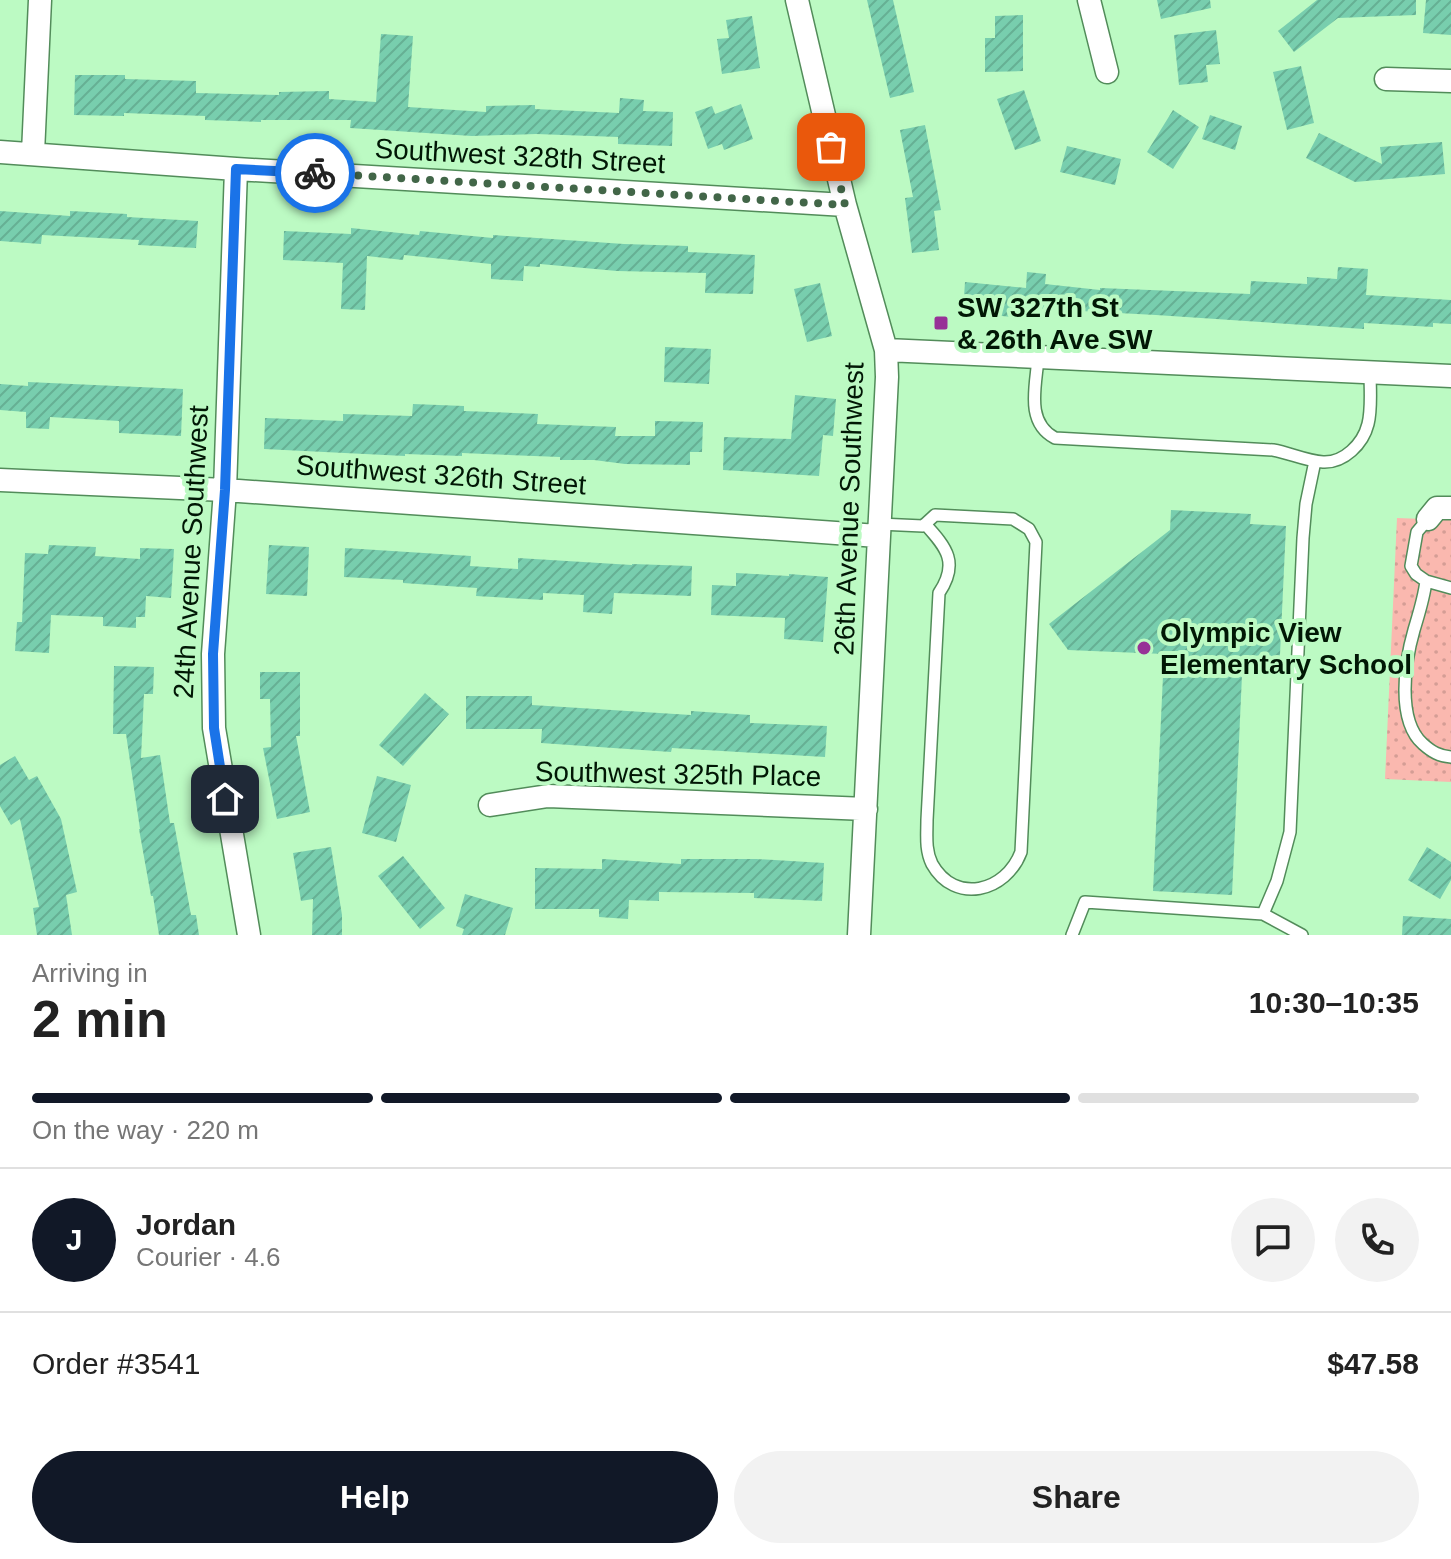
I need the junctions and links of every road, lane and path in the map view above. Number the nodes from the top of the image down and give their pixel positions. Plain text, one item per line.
1 (40, 0) edge
2 (797, 0) edge
3 (1089, 0) edge
4 (1107, 72) dead end
5 (1386, 79) dead end
6 (1451, 81) edge
7 (0, 152) edge
8 (33, 153) junction
9 (236, 169) junction
10 (845, 205) junction
11 (886, 350) junction
12 (1038, 358) junction
13 (1370, 373) junction
14 (1451, 376) edge
15 (1315, 461) junction
16 (0, 480) edge
17 (225, 490) junction
18 (1451, 508) edge
19 (1428, 519) joint
20 (925, 524) junction
21 (879, 530) junction
22 (1426, 581) junction
23 (1451, 588) edge
24 (1451, 757) edge
25 (490, 805) dead end
26 (866, 809) junction
27 (1263, 914) junction
28 (249, 935) edge
29 (859, 935) edge
30 (1072, 935) edge
31 (1302, 935) edge

1 - 8 street
2 - 10 street, 26th Avenue Southwest
3 - 4 street
5 - 6 street
7 - 8 street, Southwest 328th Street
8 - 9 street, Southwest 328th Street
9 - 10 street, Southwest 328th Street
9 - 17 street, 24th Avenue Southwest
10 - 11 street, 26th Avenue Southwest
11 - 12 street
11 - 21 street, 26th Avenue Southwest
12 - 13 street
12 - 15 lane
13 - 14 street
13 - 15 lane
15 - 27 lane
16 - 17 street, Southwest 326th Street
17 - 21 street, Southwest 326th Street
17 - 28 street, 24th Avenue Southwest
18 - 19 street
19 - 22 lane
20 - 20 lane
20 - 21 lane
21 - 26 street, 26th Avenue Southwest
22 - 23 lane
22 - 24 lane
25 - 26 street, Southwest 325th Place
26 - 29 street, 26th Avenue Southwest
27 - 30 lane
27 - 31 lane

